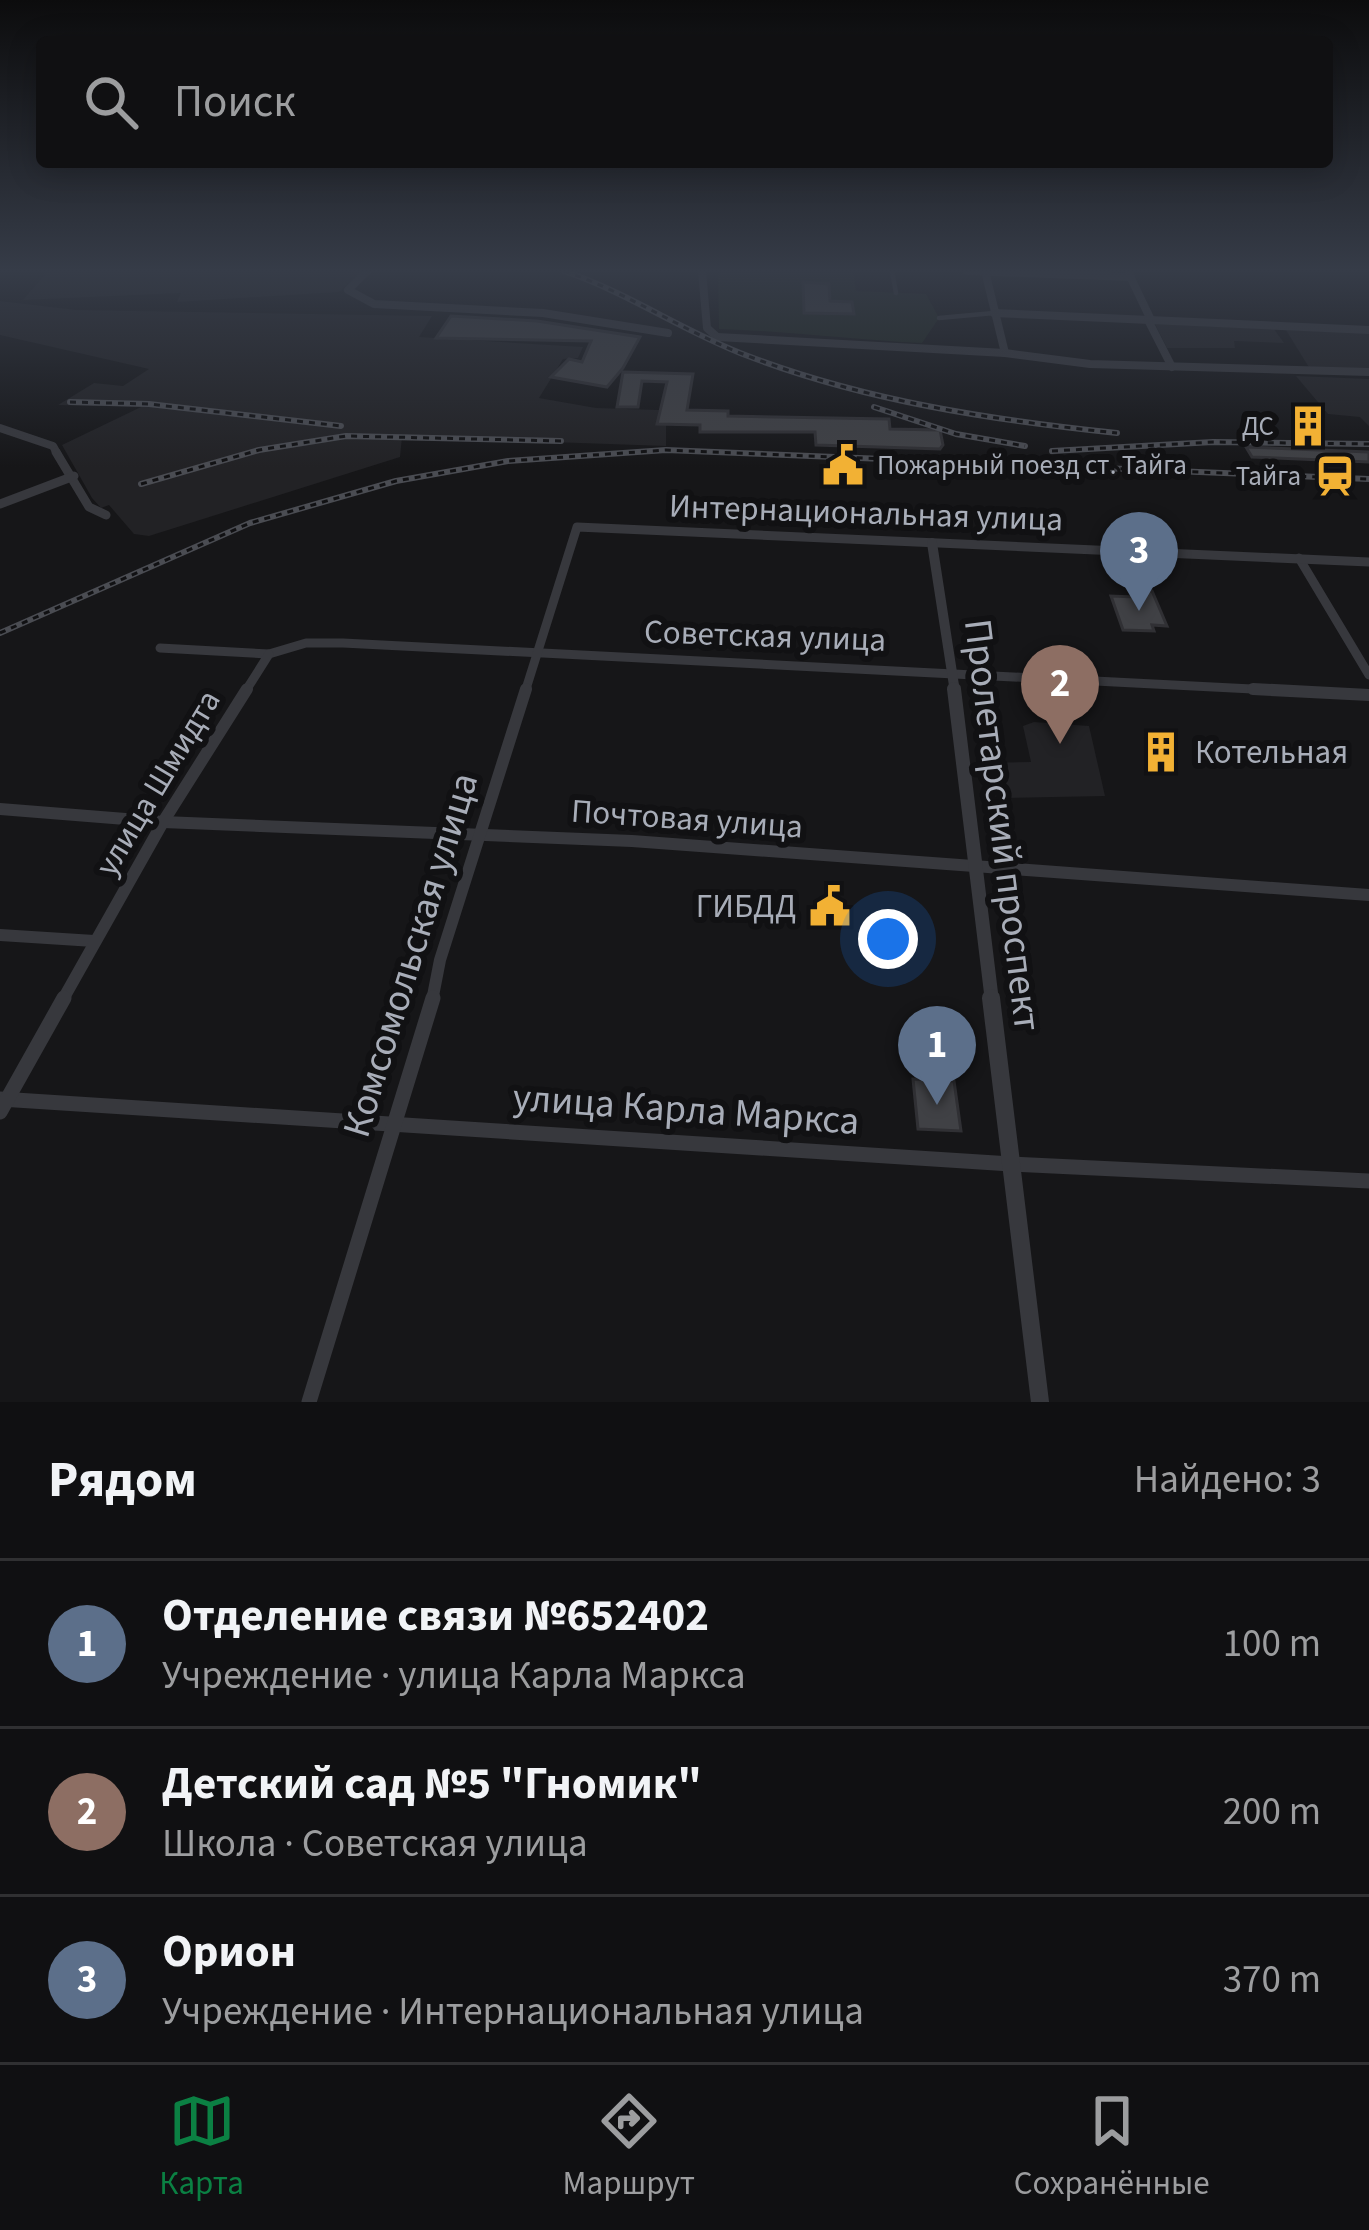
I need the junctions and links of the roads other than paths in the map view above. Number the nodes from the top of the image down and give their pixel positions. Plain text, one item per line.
1 (1001, 336) edge
2 (1158, 336) edge
3 (717, 337) edge
4 (1005, 352) junction
5 (1172, 367) junction
6 (1369, 372) edge
7 (2, 430) edge
8 (74, 476) junction
9 (0, 504) edge
10 (106, 515) dead end
11 (577, 527) joint
12 (932, 543) junction
13 (1299, 559) junction
14 (1369, 562) edge
15 (160, 648) dead end
16 (541, 653) junction
17 (268, 654) junction
18 (952, 671) junction
19 (1369, 675) edge
20 (1369, 694) edge
21 (0, 809) edge
22 (163, 822) junction
23 (482, 833) junction
24 (975, 865) junction
25 (1369, 895) edge
26 (0, 935) edge
27 (94, 941) junction
28 (2, 1104) edge
29 (392, 1125) junction
30 (1011, 1164) junction
31 (1369, 1181) edge
32 (309, 1402) edge
33 (1040, 1402) edge

1 - 4 street
2 - 5 street
3 - 4 street
4 - 5 street
5 - 6 street
7 - 8 street
8 - 9 street
8 - 10 street
11 - 12 street, Интернациональная улица
11 - 16 street, Комсомольская улица
12 - 13 street, Интернациональная улица
12 - 18 street, Пролетарский проспект
13 - 14 street, Интернациональная улица
13 - 19 street
15 - 17 street, Советская улица
16 - 17 street, Советская улица
16 - 18 street, Советская улица
16 - 23 street, Комсомольская улица
17 - 22 street, улица Шмидта
18 - 20 street, Советская улица
18 - 24 street, Пролетарский проспект
21 - 22 street, Почтовая улица
22 - 23 street, Почтовая улица
22 - 27 street, улица Шмидта
23 - 24 street, Почтовая улица
23 - 29 street, Комсомольская улица
24 - 25 street, Почтовая улица
24 - 30 street, Пролетарский проспект
26 - 27 street
27 - 28 street, улица Шмидта
28 - 29 street, улица Карла Маркса
29 - 30 street, улица Карла Маркса
29 - 32 street, Комсомольская улица
30 - 31 street, улица Карла Маркса
30 - 33 street, Пролетарский проспект

